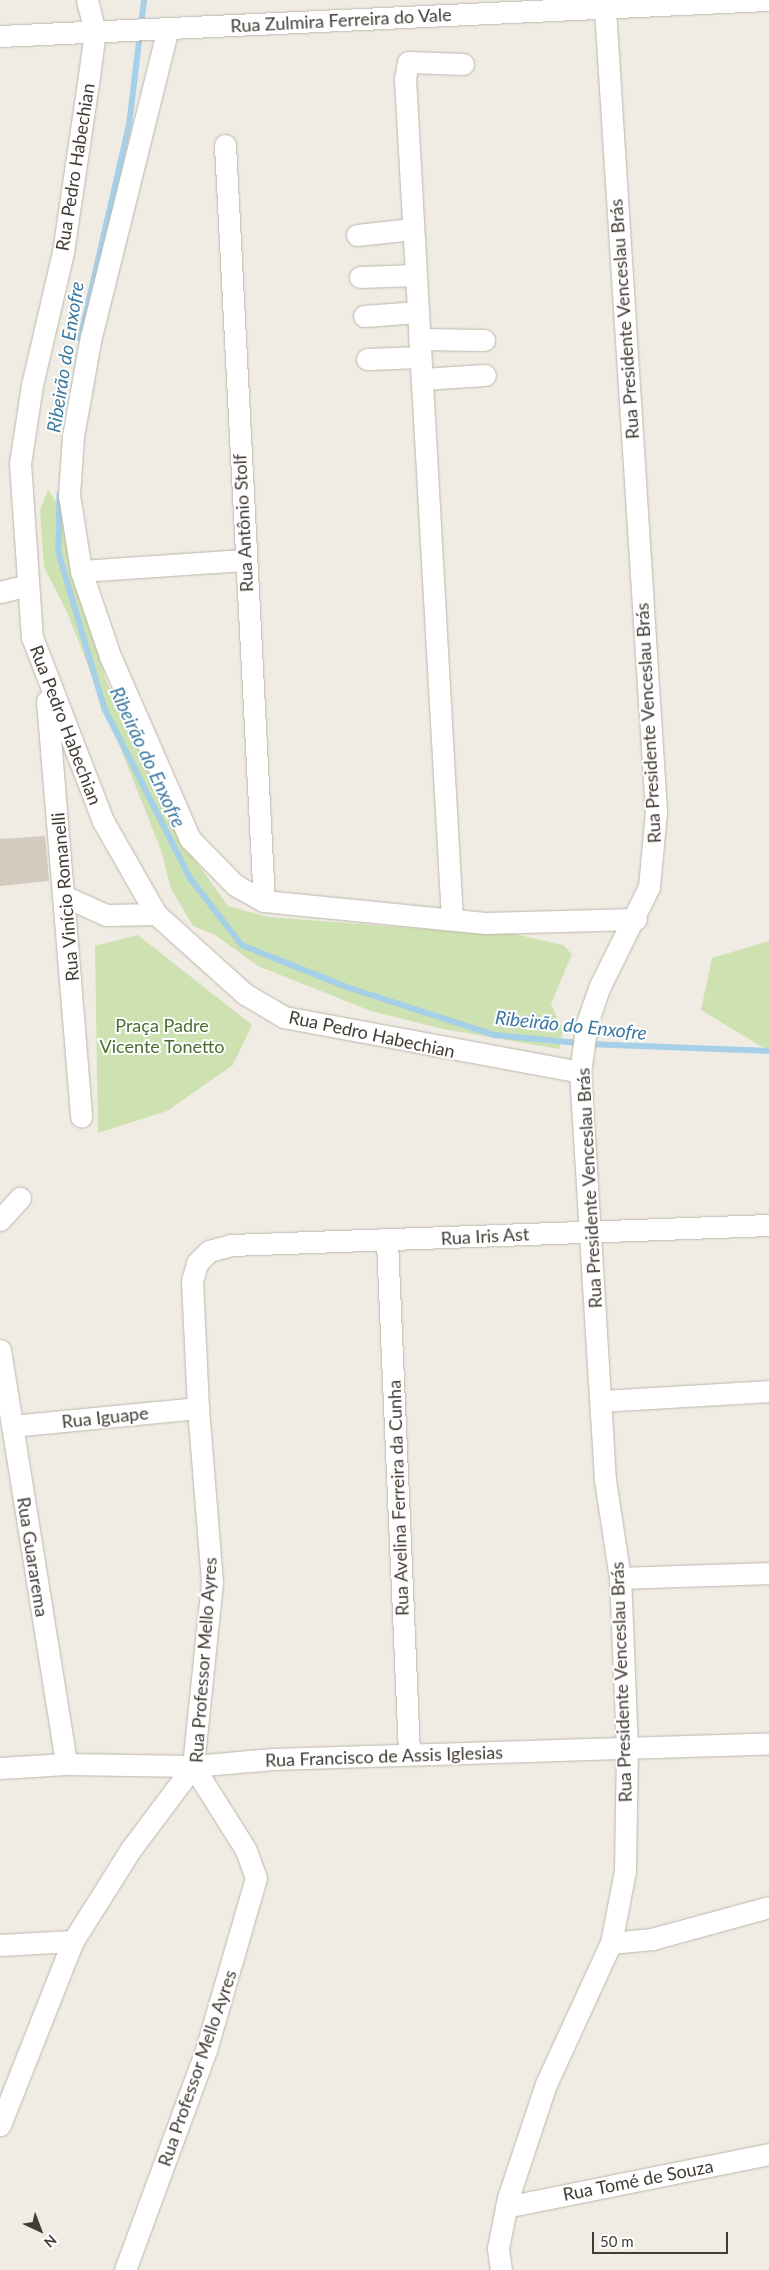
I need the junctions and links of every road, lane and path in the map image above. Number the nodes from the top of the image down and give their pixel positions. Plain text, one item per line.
1 (87, 0) edge
2 (767, 0) edge
3 (605, 9) junction
4 (160, 28) junction
5 (95, 31) junction
6 (0, 36) edge
7 (463, 64) dead end
8 (225, 145) dead end
9 (413, 229) junction
10 (357, 235) dead end
11 (416, 275) junction
12 (360, 277) dead end
13 (418, 312) junction
14 (364, 316) dead end
15 (484, 340) dead end
16 (420, 348) junction
17 (367, 359) dead end
18 (485, 375) dead end
19 (422, 379) junction
20 (244, 560) junction
21 (81, 571) junction
22 (28, 586) junction
23 (0, 592) edge
24 (45, 676) junction
25 (66, 897) junction
26 (264, 901) junction
27 (156, 914) junction
28 (452, 919) junction
29 (636, 919) junction
30 (582, 1063) junction
31 (81, 1117) dead end
32 (20, 1198) dead end
33 (0, 1220) edge
34 (769, 1225) edge
35 (590, 1230) junction
36 (388, 1241) junction
37 (203, 1255) joint
38 (0, 1350) edge
39 (769, 1391) edge
40 (602, 1401) junction
41 (198, 1408) junction
42 (12, 1426) junction
43 (769, 1573) edge
44 (620, 1578) junction
45 (769, 1743) edge
46 (627, 1749) junction
47 (409, 1754) junction
48 (66, 1764) junction
49 (193, 1766) junction
50 (0, 1768) edge
51 (769, 1907) edge
52 (73, 1941) junction
53 (610, 1943) junction
54 (0, 1945) edge
55 (0, 2125) edge
56 (769, 2154) edge
57 (506, 2207) junction
58 (125, 2270) edge
59 (501, 2270) edge

1 - 5 street
2 - 3 street, Rua Zulmira Ferreira do Vale
3 - 4 street, Rua Zulmira Ferreira do Vale
3 - 29 street, Rua Presidente Venceslau Brás
4 - 5 street, Rua Zulmira Ferreira do Vale
4 - 21 street
5 - 6 street, Rua Zulmira Ferreira do Vale
5 - 22 street, Rua Pedro Habechian
7 - 9 street
8 - 20 street, Rua Antônio Stolf
9 - 10 street
9 - 11 street
11 - 12 street
11 - 13 street
13 - 14 street
13 - 16 street
15 - 16 street
16 - 17 street
16 - 19 street
18 - 19 street
19 - 28 street
20 - 21 street
20 - 26 street, Rua Antônio Stolf
21 - 26 street
22 - 23 street
22 - 24 street, Rua Pedro Habechian
24 - 25 street, Rua Vinício Romanelli
24 - 27 street, Rua Pedro Habechian
25 - 27 street
25 - 31 street, Rua Vinício Romanelli
26 - 28 street
27 - 30 street, Rua Pedro Habechian
28 - 29 street
29 - 30 street, Rua Presidente Venceslau Brás
30 - 35 street, Rua Presidente Venceslau Brás
32 - 33 street
34 - 35 street, Rua Iris Ast
35 - 36 street, Rua Iris Ast
35 - 40 street, Rua Presidente Venceslau Brás
36 - 37 street, Rua Iris Ast
36 - 47 street, Rua Avelina Ferreira da Cunha
37 - 41 street, Rua Professor Mello Ayres
38 - 42 street, Rua Guararema
39 - 40 street
40 - 44 street, Rua Presidente Venceslau Brás
41 - 42 street, Rua Iguape
41 - 49 street, Rua Professor Mello Ayres
42 - 48 street, Rua Guararema
43 - 44 street
44 - 46 street, Rua Presidente Venceslau Brás
45 - 46 street, Rua Francisco de Assis Iglesias
46 - 47 street, Rua Francisco de Assis Iglesias
46 - 53 street, Rua Presidente Venceslau Brás
47 - 49 street, Rua Francisco de Assis Iglesias
48 - 49 street, Rua Francisco de Assis Iglesias
48 - 50 street, Rua Francisco de Assis Iglesias
49 - 52 street
49 - 58 street, Rua Professor Mello Ayres
51 - 53 street
52 - 54 street
52 - 55 street
53 - 57 street, Rua Presidente Venceslau Brás
56 - 57 street, Rua Tomé de Souza
57 - 59 street, Rua Presidente Venceslau Brás

